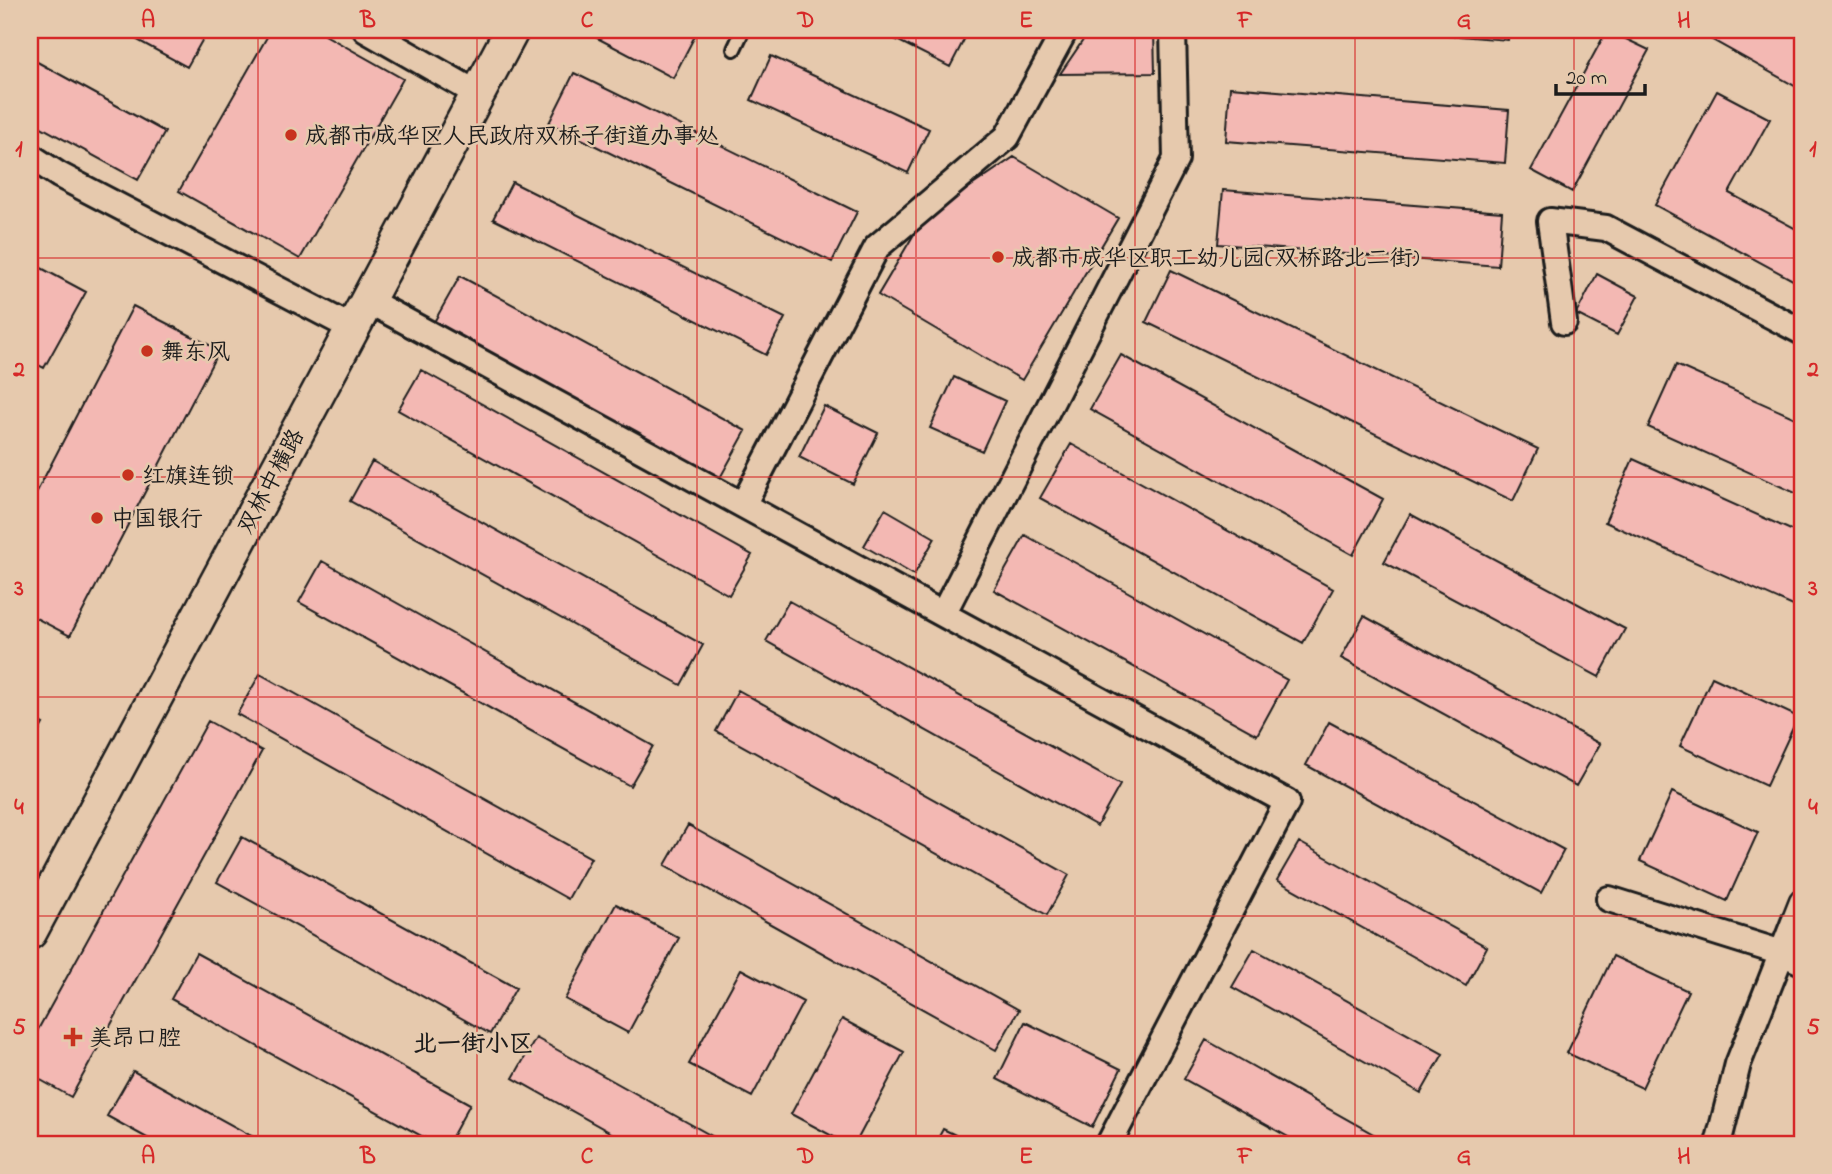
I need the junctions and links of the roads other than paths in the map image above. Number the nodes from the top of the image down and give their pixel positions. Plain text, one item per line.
1 (366, 30) edge
2 (512, 30) edge
3 (743, 30) edge
4 (1065, 30) edge
5 (1173, 30) edge
6 (734, 49) dead end
7 (478, 94) junction
8 (30, 156) edge
9 (360, 314) junction
10 (1564, 322) dead end
11 (1802, 332) edge
12 (743, 505) junction
13 (943, 614) junction
14 (1609, 899) dead end
15 (1802, 902) edge
16 (30, 932) edge
17 (1792, 958) edge
18 (1109, 1144) edge
19 (1718, 1144) edge

1 - 7 street
2 - 7 street, 双林中横路
3 - 6 lane
4 - 12 street
5 - 13 street
7 - 9 street, 双林中横路
8 - 9 street
9 - 12 street
9 - 16 street, 双林中横路
10 - 11 street
12 - 13 street
13 - 18 street
14 - 17 street
15 - 17 street
17 - 19 street

